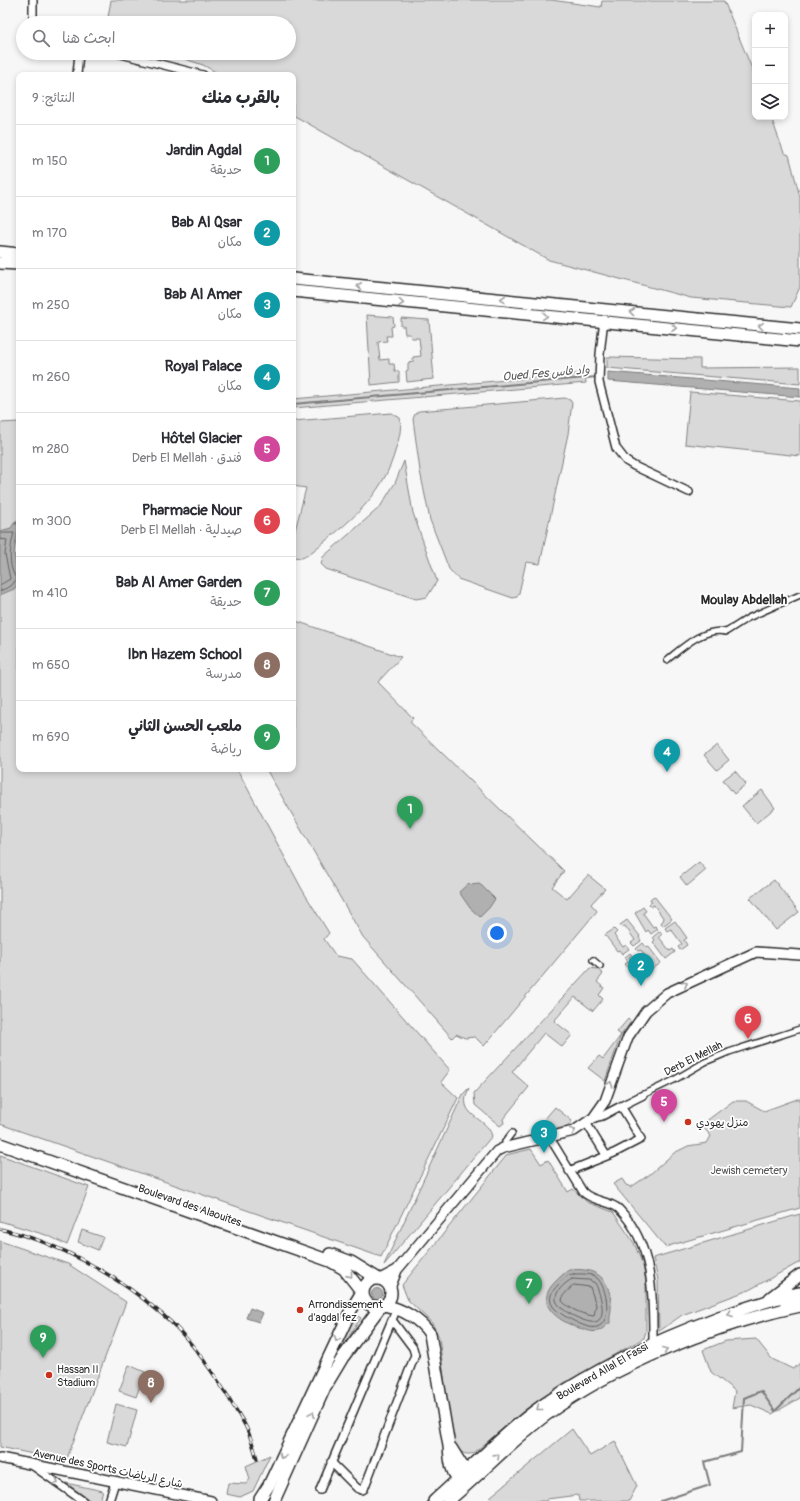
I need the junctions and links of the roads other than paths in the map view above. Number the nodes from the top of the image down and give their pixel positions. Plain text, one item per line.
1 (33, 0) edge
2 (33, 16) edge
3 (78, 60) edge
4 (144, 60) edge
5 (77, 72) edge
6 (191, 72) edge
7 (0, 252) edge
8 (16, 254) edge
9 (0, 263) edge
10 (16, 264) edge
11 (296, 279) edge
12 (385, 289) junction
13 (296, 291) edge
14 (383, 301) junction
15 (604, 310) junction
16 (604, 321) junction
17 (800, 329) edge
18 (800, 341) edge
19 (689, 492) dead end
20 (800, 595) edge
21 (667, 660) dead end
22 (800, 955) edge
23 (593, 960) dead end
24 (600, 966) dead end
25 (800, 1029) edge
26 (643, 1095) joint
27 (621, 1106) junction
28 (590, 1121) junction
29 (512, 1133) dead end
30 (0, 1138) edge
31 (550, 1138) junction
32 (505, 1142) dead end
33 (0, 1144) edge
34 (606, 1155) junction
35 (569, 1171) junction
36 (397, 1270) junction
37 (800, 1275) edge
38 (379, 1278) junction
39 (391, 1290) junction
40 (362, 1292) junction
41 (800, 1293) edge
42 (800, 1300) edge
43 (767, 1301) junction
44 (382, 1306) junction
45 (800, 1306) edge
46 (397, 1308) junction
47 (779, 1310) junction
48 (392, 1320) junction
49 (653, 1342) junction
50 (452, 1450) junction
51 (482, 1457) junction
52 (0, 1458) edge
53 (331, 1462) junction
54 (29, 1464) junction
55 (467, 1471) junction
56 (458, 1479) junction
57 (115, 1482) junction
58 (469, 1484) junction
59 (320, 1490) dead end
60 (261, 1500) edge
61 (82, 1501) edge
62 (109, 1501) edge
63 (211, 1501) edge
64 (274, 1501) edge
65 (434, 1501) edge
66 (448, 1501) edge

1 - 2 street
3 - 5 street
4 - 6 street
7 - 8 main road
9 - 10 main road
12 -> 11 main road
12 - 14 street
15 -> 12 main road
13 - 14 main road
14 -> 16 main road
15 - 16 street
17 -> 15 main road
16 -> 18 main road
16 - 19 street
20 - 21 street
28 -> 22 street
23 - 24 street
25 - 26 street, Derb El Mellah
26 - 27 street, Derb El Mellah
27 - 28 street, Derb El Mellah
27 - 34 street
31 -> 28 street
28 - 34 street
29 - 32 street
30 - 38 main road, Boulevard des Alaouites
31 - 35 street
31 - 36 street
33 -> 40 main road, Boulevard des Alaouites
34 - 35 street
35 - 49 street
36 - 38 street
36 - 39 street
37 - 43 main road
38 - 39 main road
38 - 40 main road
39 - 44 main road
39 - 46 main road
40 - 44 main road
40 -> 60 main road
41 - 43 main road, Boulevard Allal El Fassi
42 - 47 main road
43 -> 49 main road, Boulevard Allal El Fassi
44 - 46 main road
64 -> 44 main road
45 - 47 main road, Boulevard Allal El Fassi
46 - 48 street
46 - 50 main road
58 -> 47 main road, Boulevard Allal El Fassi
48 - 53 street
48 - 53 street
49 -> 51 main road, Boulevard Allal El Fassi
50 - 51 main road
50 - 55 main road
50 - 56 main road
51 - 55 main road, Boulevard Allal El Fassi
52 - 54 street, Avenue des Sports شارع الرياضات
53 - 59 street
54 - 57 street, Avenue des Sports شارع الرياضات
54 -> 61 street
55 - 56 main road, Boulevard Allal El Fassi
55 - 58 main road
56 - 58 main road
56 - 65 main road, Boulevard Allal El Fassi
57 - 62 street
57 - 63 street, Avenue des Sports شارع الرياضات
58 - 66 main road, Boulevard Allal El Fassi

